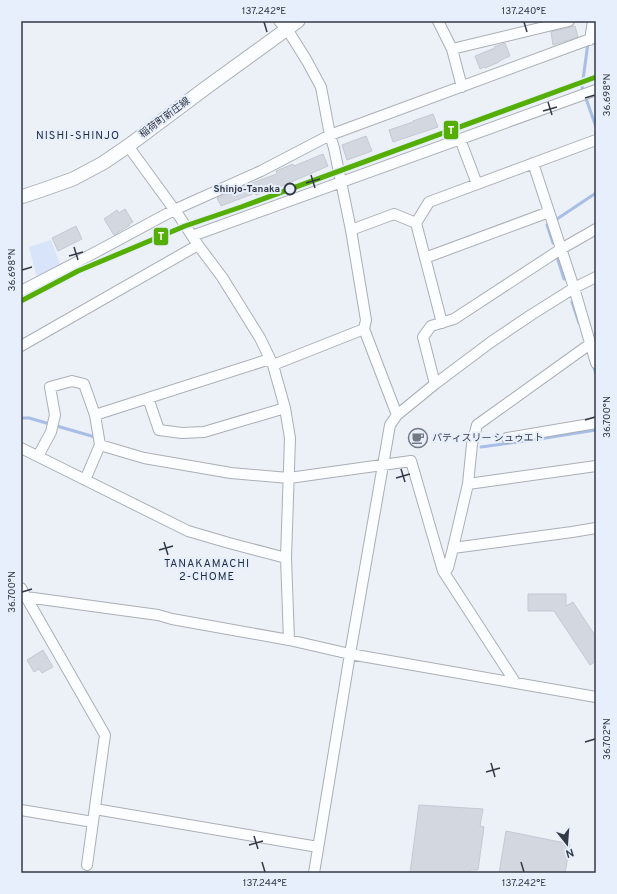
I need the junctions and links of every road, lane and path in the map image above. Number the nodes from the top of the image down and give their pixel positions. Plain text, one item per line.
1 (298, 21) edge
2 (438, 21) edge
3 (569, 21) edge
4 (593, 21) edge
5 (283, 25) edge
6 (593, 38) edge
7 (452, 49) junction
8 (462, 87) junction
9 (596, 90) edge
10 (330, 135) junction
11 (460, 139) junction
12 (596, 140) edge
13 (128, 146) junction
14 (533, 163) junction
15 (341, 182) junction
16 (477, 184) junction
17 (21, 197) edge
18 (174, 210) junction
19 (549, 212) junction
20 (416, 223) junction
21 (596, 229) edge
22 (351, 230) junction
23 (192, 236) junction
24 (198, 246) junction
25 (561, 249) junction
26 (425, 258) junction
27 (596, 277) edge
28 (574, 288) junction
29 (21, 291) edge
30 (442, 323) junction
31 (364, 329) junction
32 (590, 344) junction
33 (21, 346) edge
34 (272, 362) junction
35 (596, 363) edge
36 (435, 384) junction
37 (148, 398) junction
38 (285, 408) junction
39 (95, 415) junction
40 (397, 415) junction
41 (596, 423) edge
42 (507, 438) dead end
43 (100, 445) junction
44 (21, 448) edge
45 (38, 456) junction
46 (382, 465) junction
47 (596, 466) edge
48 (289, 478) junction
49 (85, 480) junction
50 (468, 484) junction
51 (596, 528) edge
52 (453, 548) junction
53 (286, 558) junction
54 (444, 572) junction
55 (21, 588) edge
56 (26, 597) junction
57 (288, 640) junction
58 (350, 654) junction
59 (515, 682) junction
60 (596, 697) edge
61 (95, 809) junction
62 (21, 810) edge
63 (93, 822) junction
64 (318, 847) junction
65 (87, 865) dead end
66 (314, 873) edge

1 - 5 main road, 稲荷町新庄線
2 - 7 street
3 - 7 street
4 - 6 street
5 - 10 street
5 - 13 main road, 稲荷町新庄線
6 - 8 street
7 - 8 street
8 - 10 street
9 - 11 street
10 - 15 street
10 - 18 street
11 - 15 street
11 - 16 street
12 - 14 street
13 - 17 main road, 稲荷町新庄線
13 - 18 street
14 - 16 street
14 - 19 street
15 - 22 street
15 - 23 street
16 - 20 street
18 - 23 street
18 - 29 street
19 - 25 street
19 - 26 street
20 - 22 street
20 - 26 street
21 - 25 street
22 - 31 street
23 - 24 street
24 - 33 street
24 - 34 street
25 - 28 street
25 - 30 street
26 - 30 street
27 - 28 street
28 - 32 street
28 - 36 street
30 - 36 street
31 - 34 street
31 - 40 street
32 - 35 street
32 - 50 street
34 - 37 street
34 - 38 street
36 - 40 street
37 - 38 street
37 - 39 street
38 - 48 street
39 - 43 street
39 - 45 street
40 - 46 street
41 - 42 street
43 - 48 street
43 - 49 street
44 - 45 street
45 - 49 street
46 - 48 street
46 - 54 street
46 - 58 street
47 - 50 street
48 - 53 street
49 - 53 street
50 - 52 street
51 - 52 street
52 - 54 street
53 - 57 street
54 - 59 street
55 - 56 street
56 - 57 street
56 - 61 street
57 - 58 street
58 - 59 street
58 - 64 street
59 - 60 street
61 - 63 street
61 - 64 street
62 - 63 street
63 - 65 street
64 - 66 street

